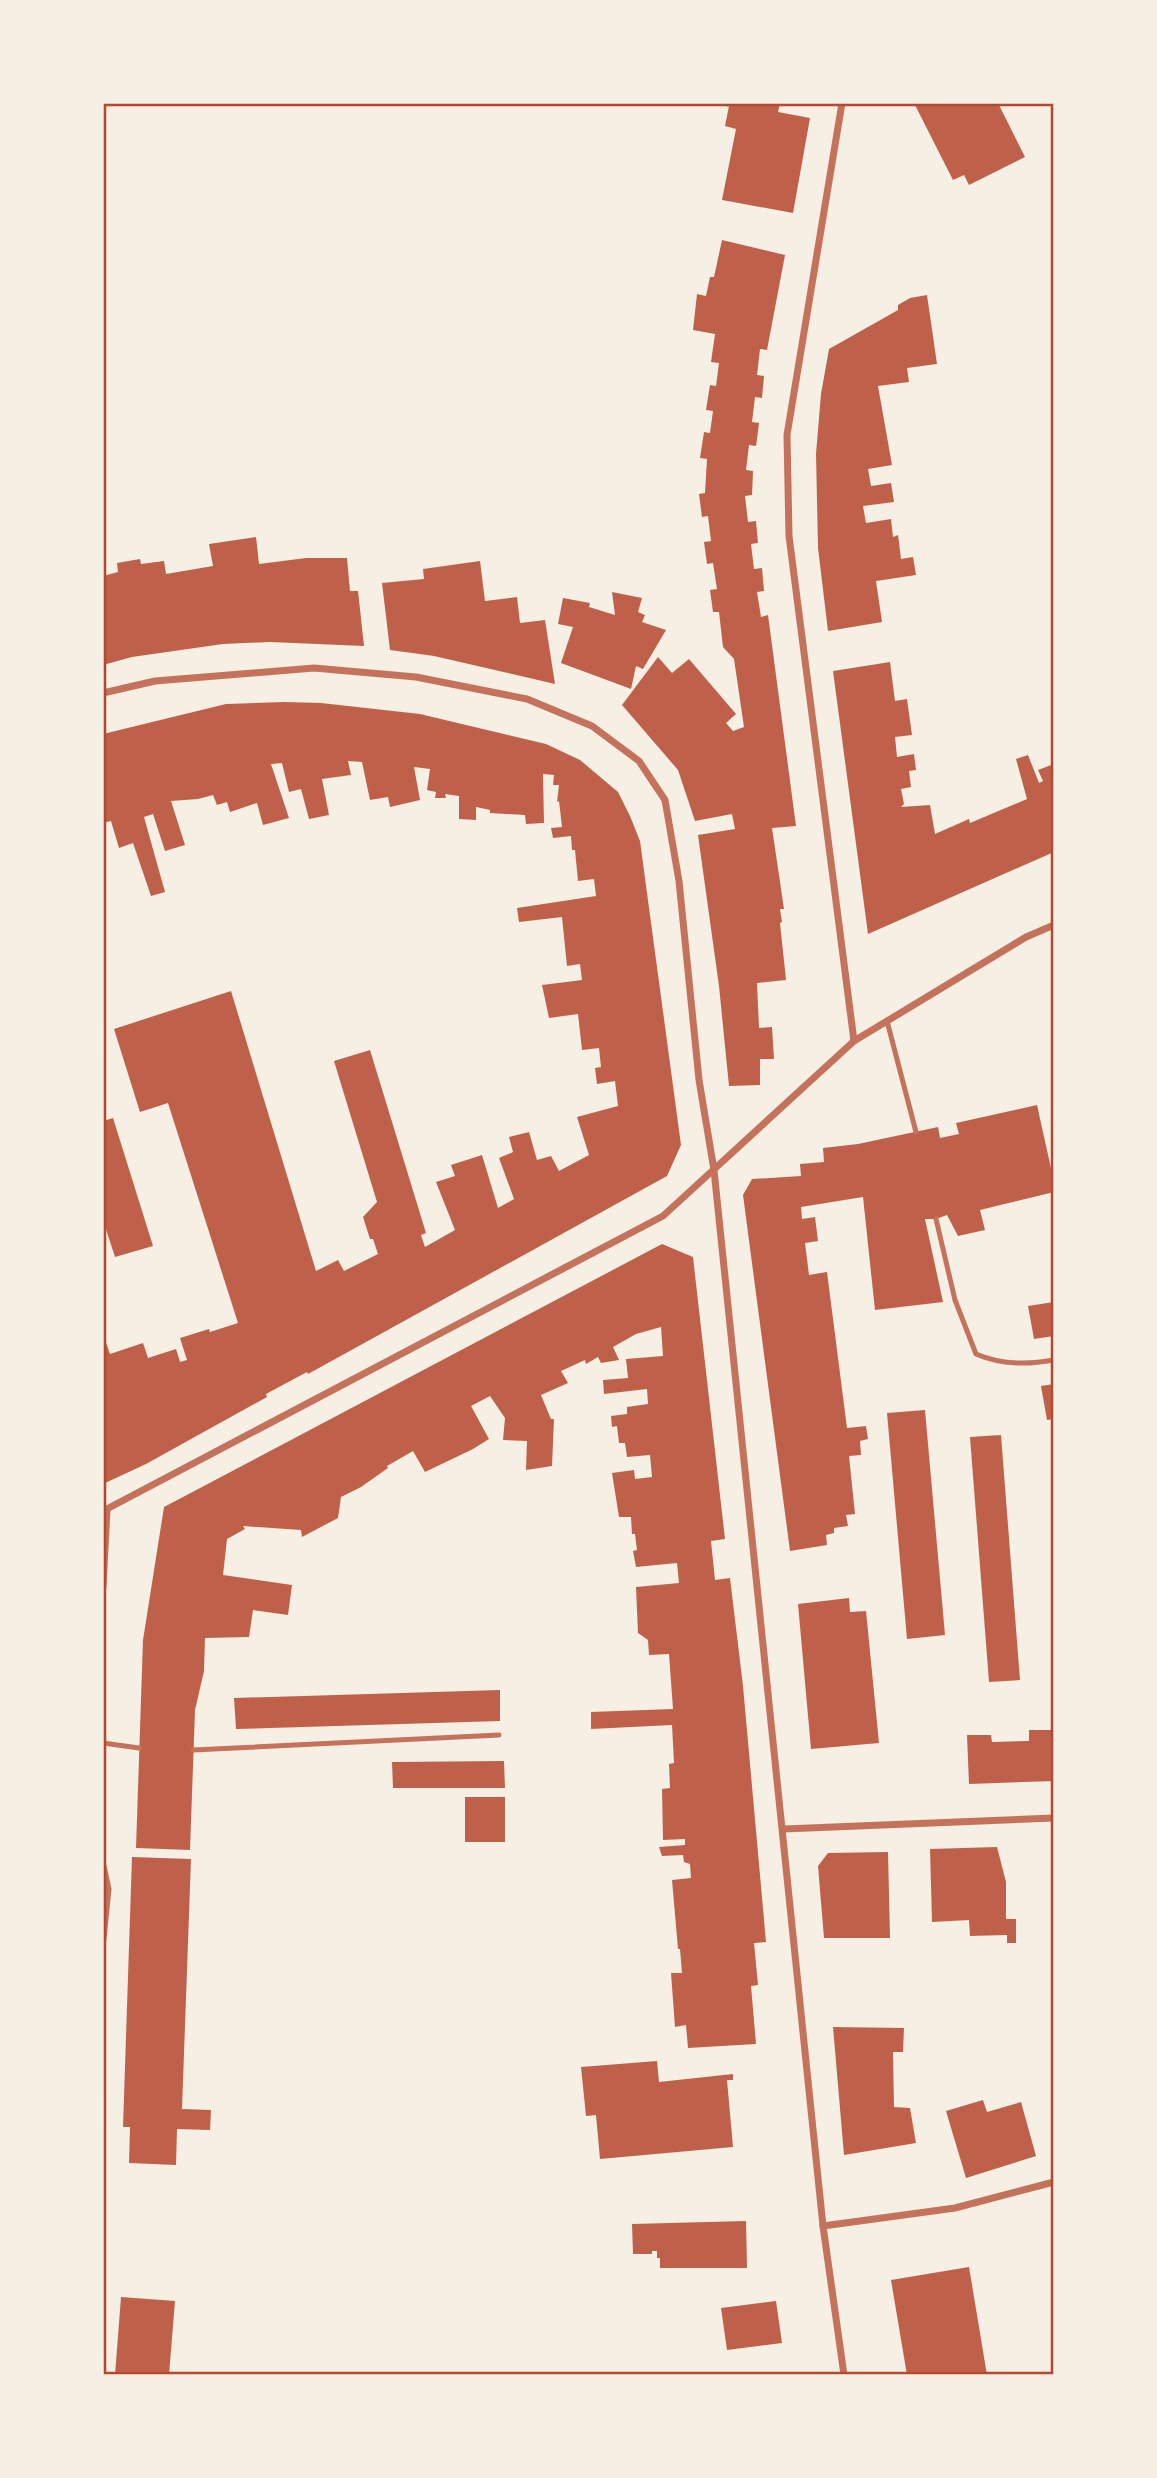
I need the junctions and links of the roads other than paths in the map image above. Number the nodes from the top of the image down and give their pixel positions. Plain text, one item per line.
1 (842, 103) edge
2 (103, 694) edge
3 (1054, 925) edge
4 (887, 1021) junction
5 (854, 1041) junction
6 (916, 1132) dead end
7 (714, 1170) junction
8 (936, 1219) dead end
9 (1054, 1360) edge
10 (105, 1510) edge
11 (103, 1586) edge
12 (499, 1735) dead end
13 (103, 1744) edge
14 (139, 1748) dead end
15 (193, 1750) dead end
16 (1054, 1818) edge
17 (784, 1829) junction
18 (103, 1866) edge
19 (103, 1939) edge
20 (1054, 2182) edge
21 (823, 2226) junction
22 (844, 2375) edge

1 - 5 street
2 - 7 street
3 - 4 street
4 - 5 street
4 - 6 lane
5 - 7 street
7 - 10 street
7 - 17 street
8 - 9 lane
10 - 11 street
12 - 15 lane
13 - 14 lane
16 - 17 street
17 - 21 street
18 - 19 street
20 - 21 street
21 - 22 street

